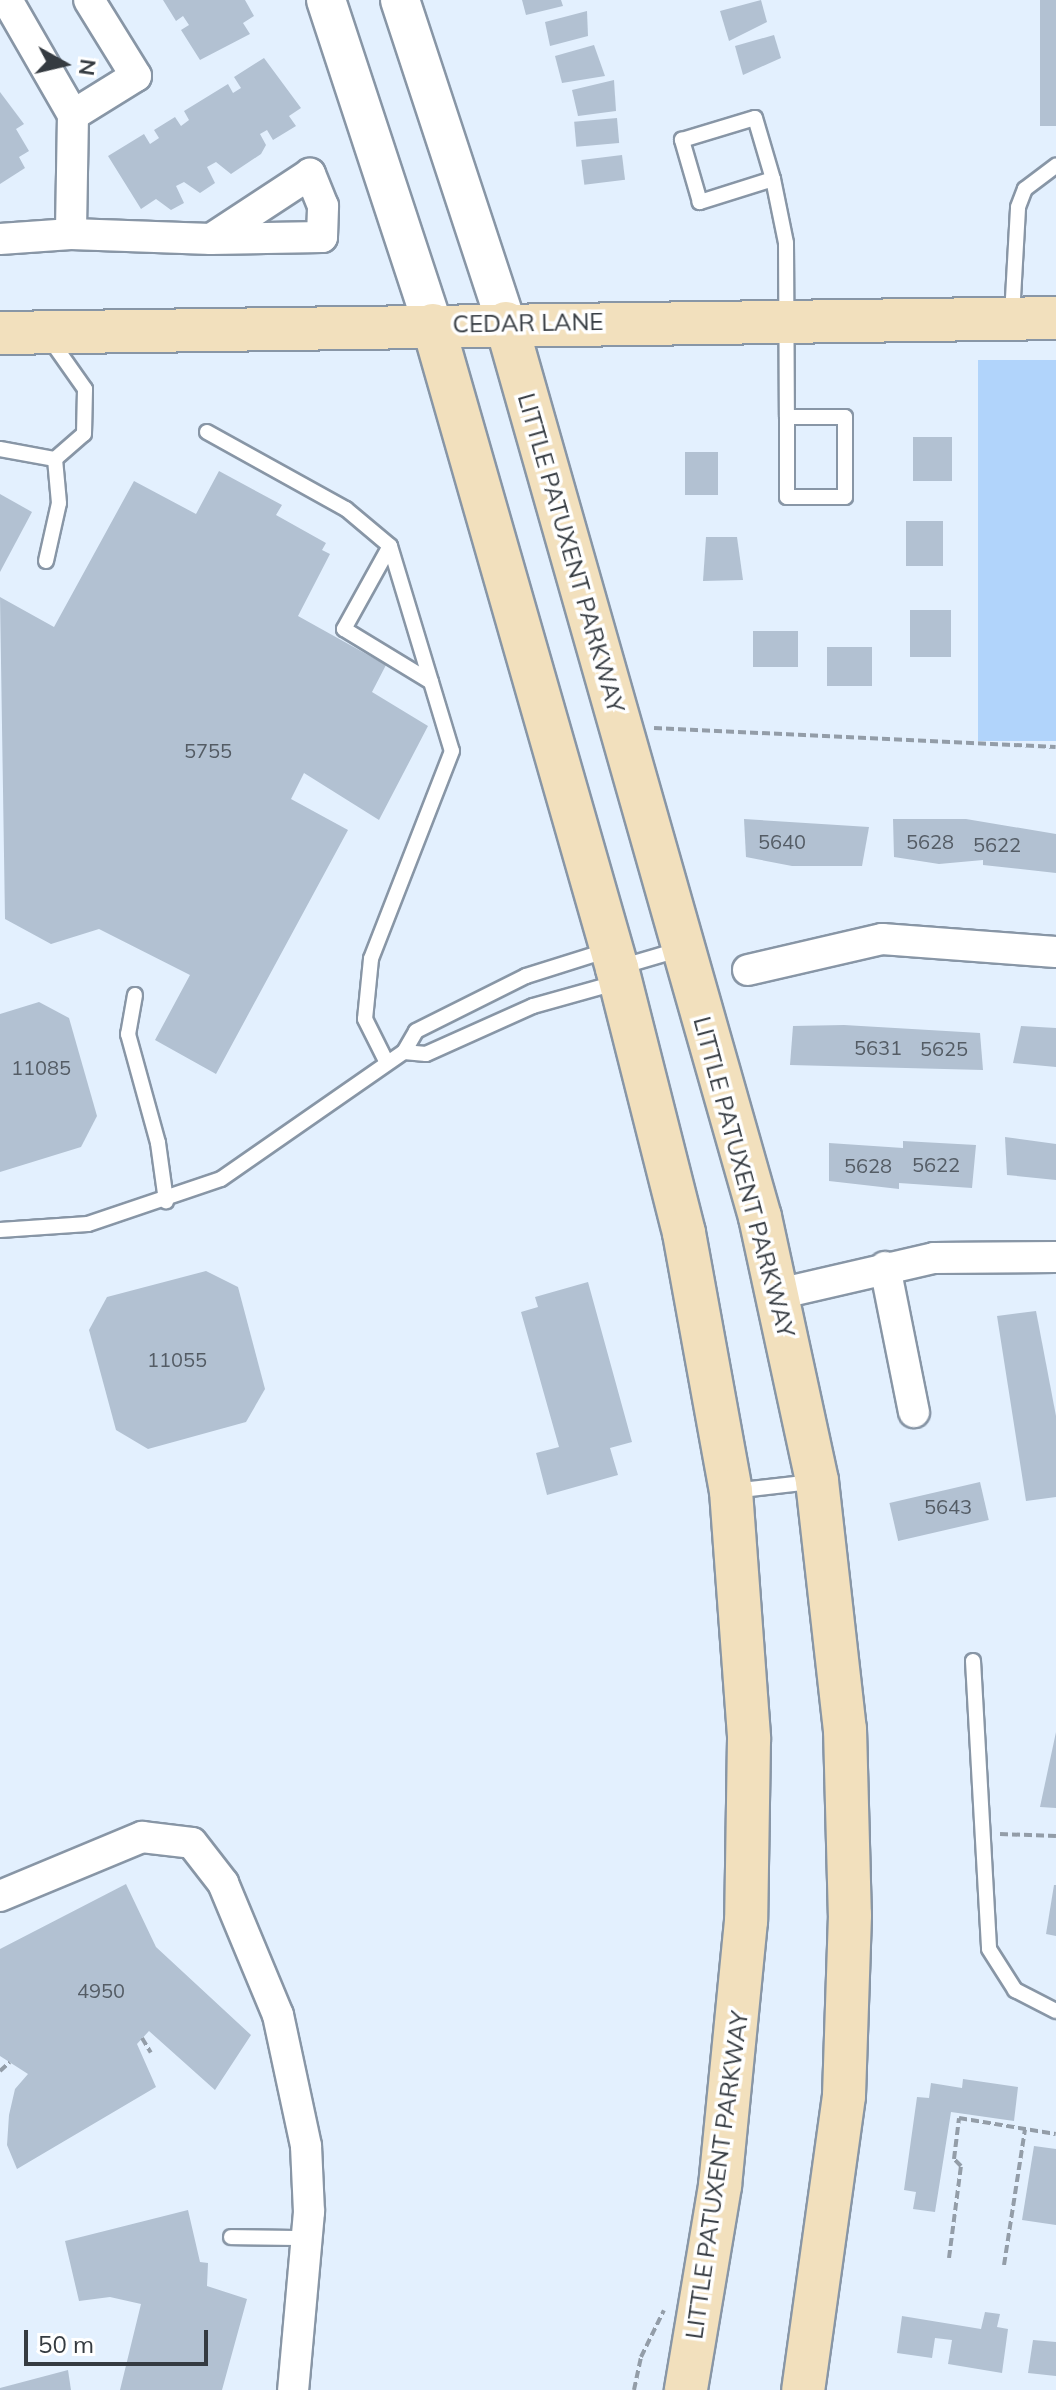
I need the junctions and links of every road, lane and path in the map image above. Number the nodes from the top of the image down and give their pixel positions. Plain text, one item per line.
1 (7, 0) edge
2 (89, 0) edge
3 (326, 0) edge
4 (400, 0) edge
5 (73, 115) junction
6 (1056, 166) edge
7 (773, 179) junction
8 (71, 234) junction
9 (0, 239) edge
10 (211, 239) dead end
11 (1012, 318) junction
12 (1056, 318) edge
13 (787, 319) junction
14 (506, 323) junction
15 (433, 325) junction
16 (43, 332) junction
17 (0, 333) edge
18 (787, 417) junction
19 (207, 432) dead end
20 (0, 449) edge
21 (55, 459) junction
22 (390, 546) junction
23 (46, 561) dead end
24 (431, 682) junction
25 (651, 728) dead end
26 (1056, 747) edge
27 (681, 949) junction
28 (1056, 952) edge
29 (617, 968) junction
30 (748, 970) dead end
31 (135, 995) dead end
32 (404, 1052) junction
33 (387, 1063) junction
34 (166, 1201) junction
35 (0, 1230) edge
36 (1056, 1257) edge
37 (885, 1267) junction
38 (778, 1294) junction
39 (914, 1412) dead end
40 (817, 1481) junction
41 (731, 1491) junction
42 (973, 1661) dead end
43 (982, 1833) junction
44 (1056, 1836) edge
45 (0, 1896) edge
46 (1056, 2011) edge
47 (142, 2038) dead end
48 (151, 2053) dead end
49 (10, 2062) dead end
50 (0, 2071) edge
51 (1025, 2129) junction
52 (1056, 2134) edge
53 (231, 2237) dead end
54 (307, 2238) junction
55 (949, 2258) dead end
56 (1004, 2265) dead end
57 (666, 2306) dead end
58 (294, 2386) edge
59 (634, 2390) edge
60 (686, 2390) edge
61 (803, 2390) edge

1 - 5 street
2 - 5 street
3 - 15 street, LITTLE PATUXENT PARKWAY
4 - 14 street, LITTLE PATUXENT PARKWAY
5 - 8 street
6 - 11 lane
7 - 7 lane
7 - 13 lane
8 - 9 street
8 - 10 street
11 - 12 main road, CEDAR LANE
11 - 13 main road, CEDAR LANE
13 - 14 main road, CEDAR LANE
13 - 18 lane
14 - 15 main road, CEDAR LANE
14 - 27 main road, LITTLE PATUXENT PARKWAY
15 - 16 main road, CEDAR LANE
15 - 29 main road, LITTLE PATUXENT PARKWAY
16 - 17 main road, CEDAR LANE
16 - 21 lane
18 - 18 lane
19 - 22 lane
20 - 21 lane
21 - 23 lane
22 - 24 lane
22 - 24 lane
24 - 33 lane
25 - 26 path
27 - 29 lane
27 - 38 main road, LITTLE PATUXENT PARKWAY
28 - 30 street
29 - 32 lane
29 - 32 lane
29 - 41 main road, LITTLE PATUXENT PARKWAY
31 - 34 lane
32 - 33 lane
33 - 34 lane
34 - 35 lane
36 - 37 street
37 - 38 street
37 - 39 street
38 - 40 main road, LITTLE PATUXENT PARKWAY
40 - 41 lane
40 - 61 main road, LITTLE PATUXENT PARKWAY
41 - 60 main road, LITTLE PATUXENT PARKWAY
42 - 43 lane
43 - 44 path
43 - 46 lane
45 - 54 street
47 - 48 path
49 - 50 path
51 - 52 path
51 - 55 path
51 - 56 path
53 - 54 lane
54 - 58 street
57 - 59 path

